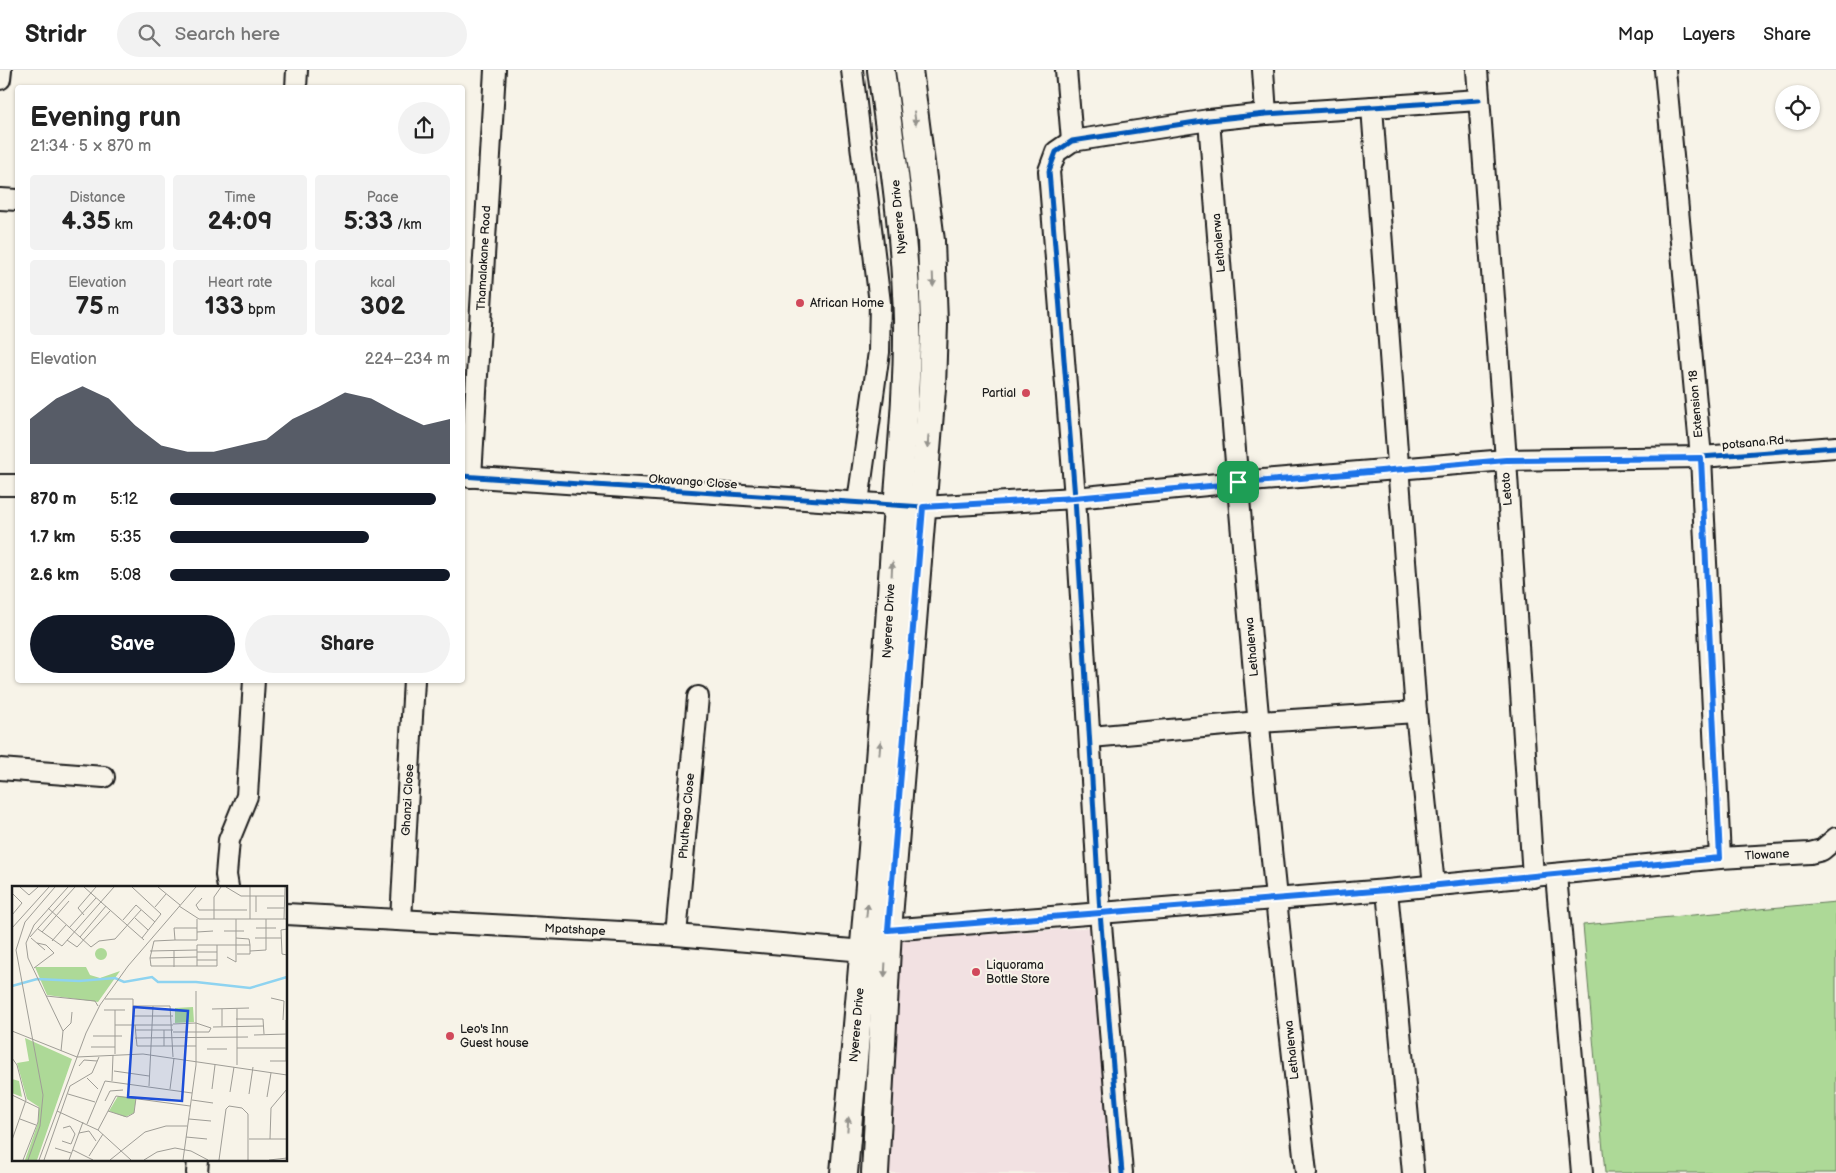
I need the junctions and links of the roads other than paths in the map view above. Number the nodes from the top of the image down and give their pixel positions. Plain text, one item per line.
1 (1, 70) edge
2 (297, 70) edge
3 (495, 70) edge
4 (852, 70) edge
5 (881, 70) edge
6 (909, 70) edge
7 (1066, 70) edge
8 (1262, 70) edge
9 (1482, 70) edge
10 (1665, 70) edge
11 (0, 79) edge
12 (296, 85) edge
13 (1478, 100) junction
14 (1372, 107) junction
15 (1266, 114) junction
16 (1209, 120) junction
17 (1072, 141) junction
18 (0, 199) edge
19 (15, 200) edge
20 (1836, 447) edge
21 (1701, 458) junction
22 (1506, 460) junction
23 (1400, 468) junction
24 (467, 477) edge
25 (1238, 482) junction
26 (0, 484) edge
27 (15, 485) edge
28 (1074, 498) junction
29 (858, 502) junction
30 (896, 505) junction
31 (923, 507) junction
32 (254, 683) edge
33 (414, 683) edge
34 (698, 697) dead end
35 (1416, 712) junction
36 (1259, 722) junction
37 (1091, 737) junction
38 (0, 769) edge
39 (104, 777) dead end
40 (1836, 838) edge
41 (1720, 858) junction
42 (1556, 875) junction
43 (1533, 877) junction
44 (1434, 885) junction
45 (228, 886) edge
46 (1387, 890) junction
47 (1276, 898) junction
48 (1100, 913) junction
49 (288, 914) edge
50 (401, 920) junction
51 (888, 930) junction
52 (676, 935) junction
53 (864, 950) junction
54 (198, 1160) edge
55 (197, 1173) edge
56 (844, 1173) edge
57 (875, 1173) edge
58 (1122, 1173) edge
59 (1306, 1173) edge
60 (1413, 1173) edge
61 (1582, 1173) edge

1 - 11 street
2 - 12 street
3 - 24 street, Thamalakane Road
4 - 29 street
5 - 30 main road, Nyerere Drive
6 -> 31 main road, Nyerere Drive
7 - 17 street
8 - 15 street
9 - 13 street, Letoto
10 - 21 street, Extension 18
13 - 14 street
13 - 22 street, Letoto
14 - 15 street
14 - 23 street
15 - 16 street
16 - 17 street
16 - 25 street, Lethalerwa
17 - 28 street
18 - 19 street
20 - 21 street, potsana Rd
21 - 22 street, potsana Rd
21 - 41 street, Extension 18
22 - 23 street, potsana Rd
22 - 43 street, Letoto
23 - 25 street, potsana Rd
23 - 35 street
24 - 29 street, Okavango Close
25 - 28 street, potsana Rd
25 - 36 street, Lethalerwa
26 - 27 street
28 - 31 street, potsana Rd
28 - 37 street
29 - 30 street, Okavango Close
30 - 31 street, Okavango Close
53 -> 30 main road, Nyerere Drive
31 - 51 main road, Nyerere Drive
32 - 45 street
33 - 50 street, Ghanzi Close
34 - 52 street, Phuthego Close
35 - 36 street
35 - 44 street
36 - 37 street
36 - 47 street, Lethalerwa
37 - 48 street
38 - 39 street
40 - 41 street, Tlowane
41 - 42 street, Tlowane
42 - 43 street, Tlowane
42 - 61 street
43 - 44 street, Tlowane
44 - 46 street, Tlowane
46 - 47 street, Tlowane
46 - 60 street
47 - 48 street, Tlowane
47 - 59 street, Lethalerwa
48 - 51 street, Tlowane
48 - 58 street
49 - 50 street, Mpatshape
50 - 52 street, Mpatshape
51 -> 57 main road, Nyerere Drive
52 - 53 street, Mpatshape
56 -> 53 main road, Nyerere Drive
54 - 55 street

